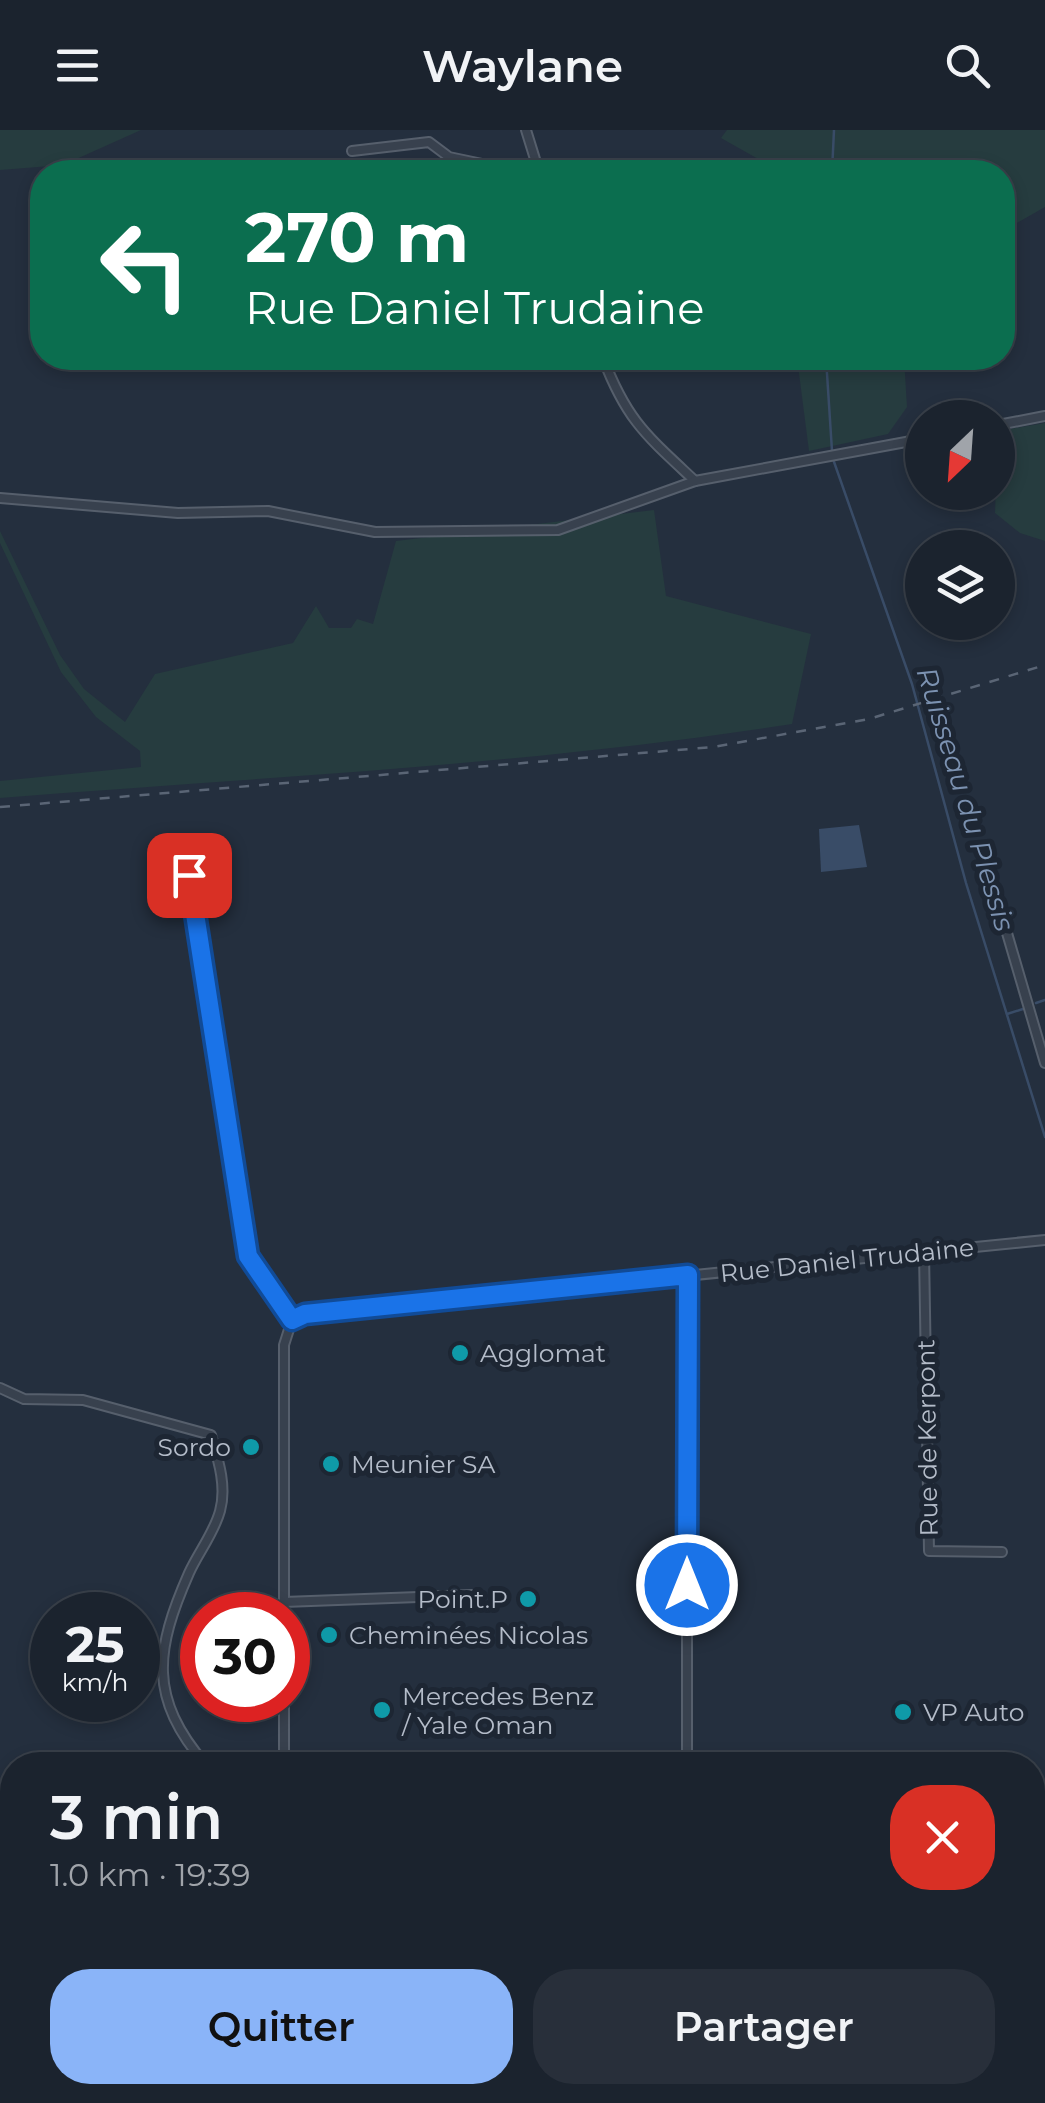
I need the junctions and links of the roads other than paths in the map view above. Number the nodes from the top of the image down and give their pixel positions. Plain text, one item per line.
1 (526, 130) edge
2 (352, 151) dead end
3 (459, 160) edge
4 (535, 160) edge
5 (608, 370) edge
6 (1045, 416) edge
7 (1015, 422) edge
8 (905, 443) edge
9 (695, 481) junction
10 (0, 498) edge
11 (189, 875) dead end
12 (1002, 916) dead end
13 (1045, 1063) edge
14 (1045, 1240) edge
15 (924, 1252) junction
16 (688, 1275) junction
17 (292, 1320) junction
18 (0, 1388) edge
19 (1002, 1552) dead end
20 (284, 1592) edge
21 (472, 1595) dead end
22 (310, 1601) edge
23 (284, 1722) edge
24 (198, 1752) edge
25 (284, 1752) edge
26 (687, 1752) edge

1 - 4 street
2 - 3 street
5 - 9 street
6 - 7 street
8 - 9 street
9 - 10 street
11 - 17 street
12 - 13 street
14 - 15 street, Rue Daniel Trudaine
15 - 16 street, Rue Daniel Trudaine
15 - 19 street, Rue de Kerpont
16 - 17 street, Rue Daniel Trudaine
16 - 26 street
17 - 20 street
18 - 24 street
21 - 22 street
23 - 25 street

